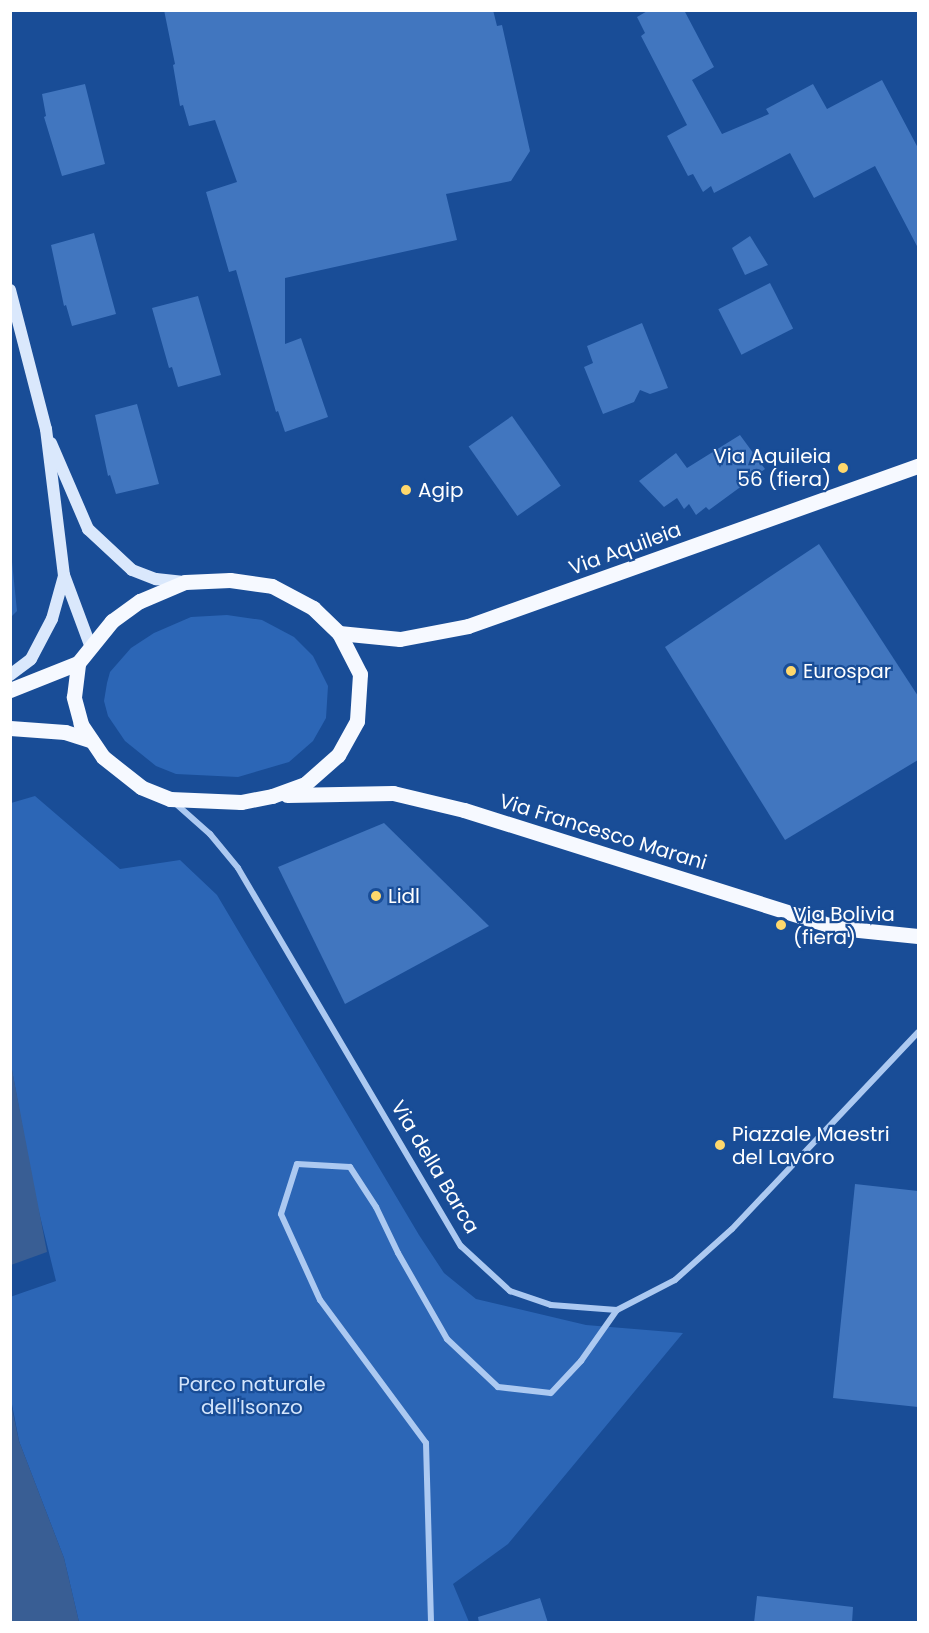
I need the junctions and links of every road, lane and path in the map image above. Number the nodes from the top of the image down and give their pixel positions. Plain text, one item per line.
1 (10, 290) edge
2 (46, 429) junction
3 (918, 466) edge
4 (64, 574) junction
5 (185, 582) junction
6 (339, 633) junction
7 (90, 645) junction
8 (78, 663) junction
9 (10, 675) edge
10 (10, 690) edge
11 (10, 728) edge
12 (92, 741) junction
13 (272, 796) junction
14 (170, 799) junction
15 (918, 936) edge
16 (918, 1032) edge
17 (617, 1310) junction
18 (431, 1623) edge

1 - 2 main road
2 - 4 main road
2 - 5 main road
3 - 6 main road, Via Aquileia
4 - 7 main road
4 - 9 main road
5 - 6 main road
5 - 7 main road
6 - 13 main road
7 - 8 main road
8 - 10 main road
8 - 12 main road
11 - 12 main road
12 - 14 main road
13 - 14 main road
13 - 15 main road, Via Francesco Marani
14 - 17 street, Via della Barca
16 - 17 street
17 - 18 street

